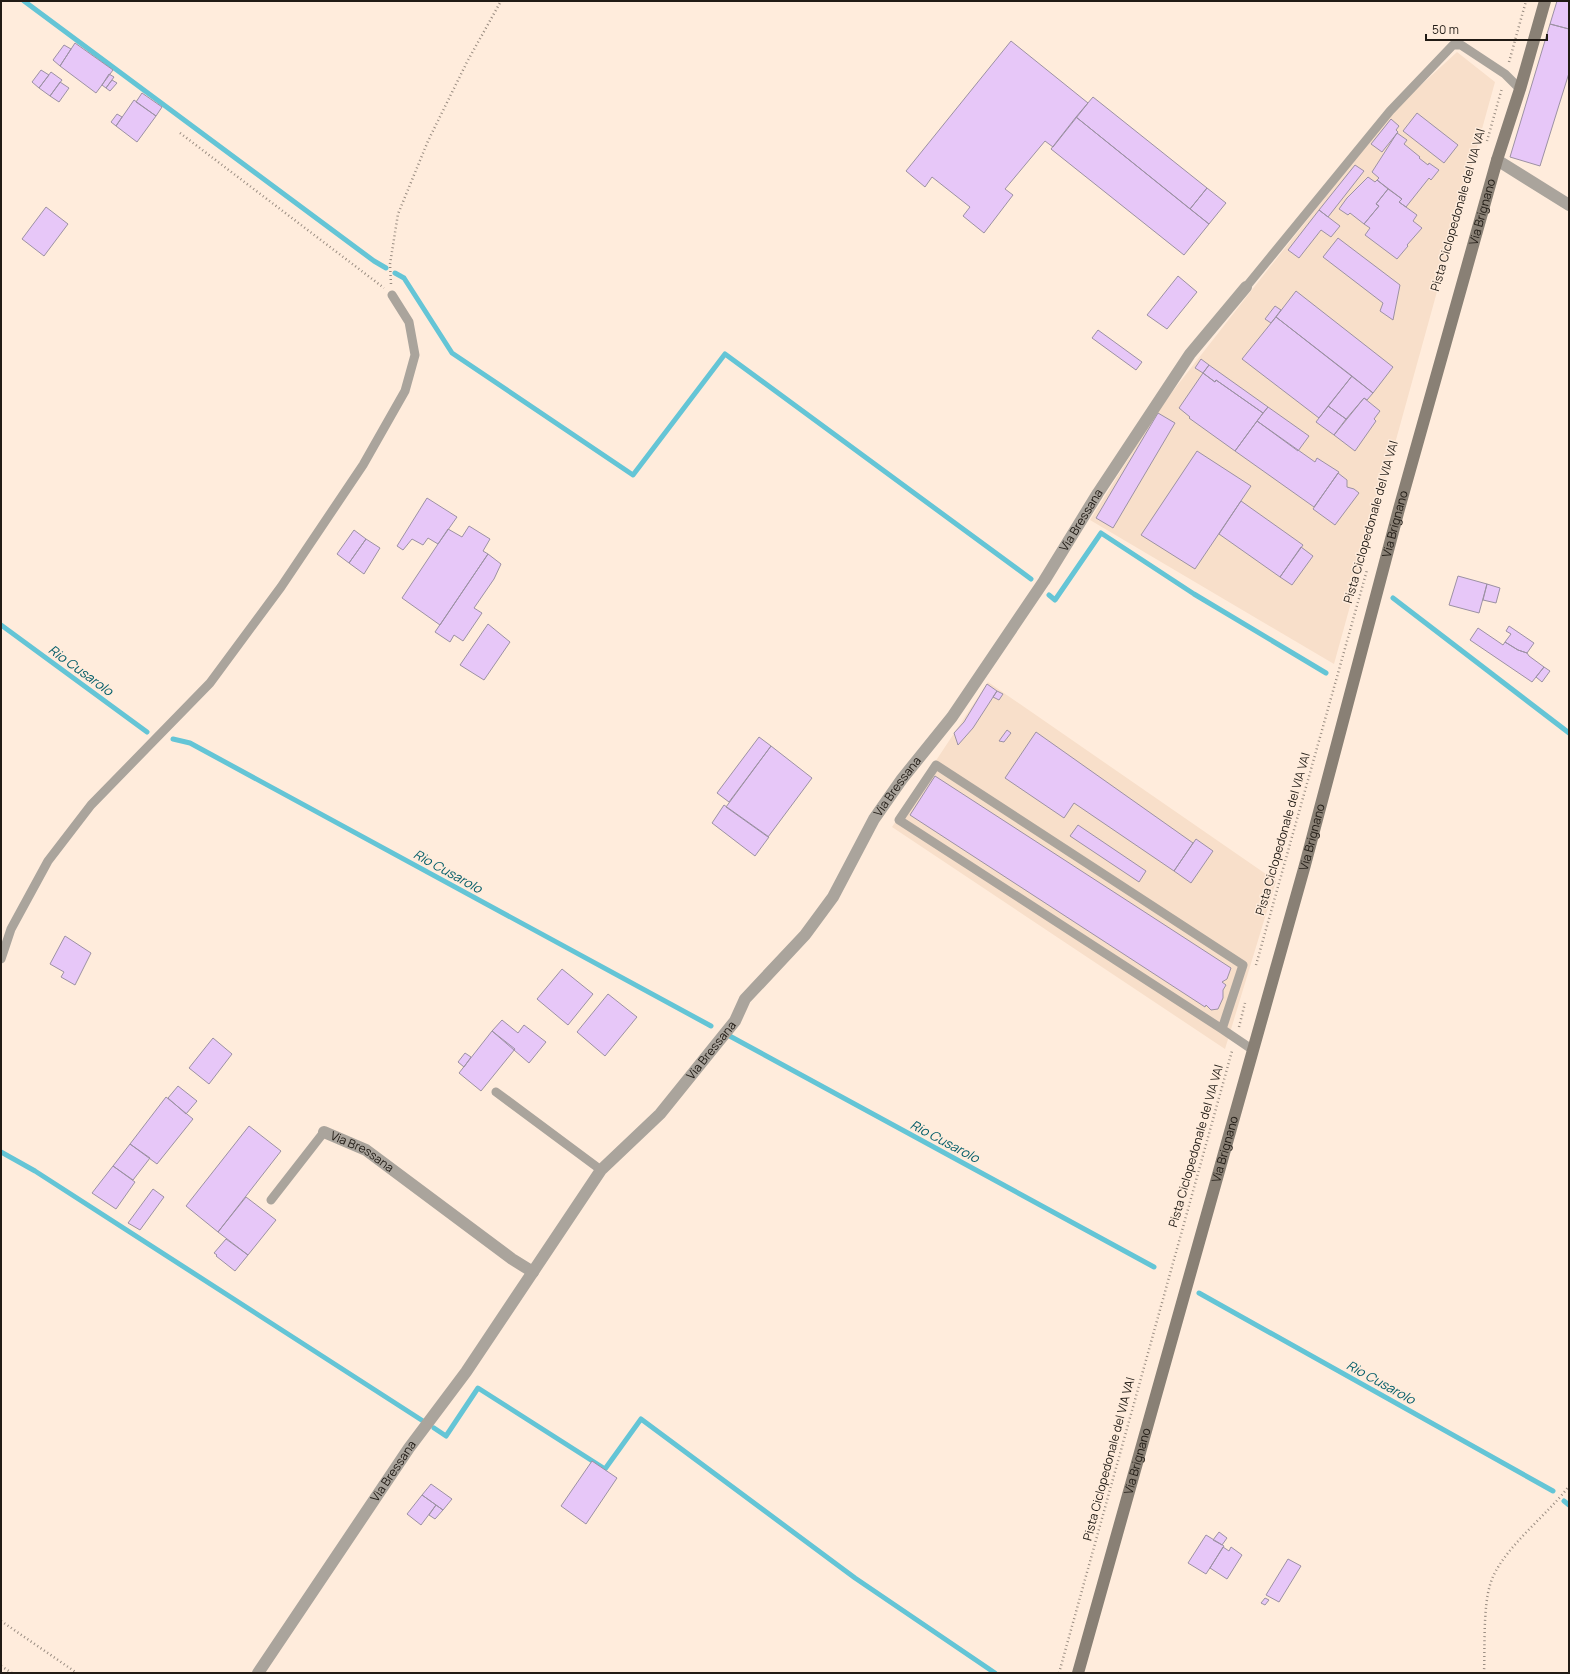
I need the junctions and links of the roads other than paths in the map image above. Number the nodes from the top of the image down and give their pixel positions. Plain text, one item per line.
1 (1545, 1) edge
2 (1520, 89) junction
3 (1496, 160) junction
4 (1569, 205) edge
5 (1246, 287) joint
6 (392, 294) road end
7 (1, 959) edge
8 (1222, 1029) junction
9 (1253, 1050) junction
10 (496, 1092) dead end
11 (324, 1132) joint
12 (601, 1170) junction
13 (271, 1200) dead end
14 (533, 1272) junction
15 (258, 1673) edge
16 (1078, 1673) edge

1 - 2 street, Via Brignano
2 - 3 street, Via Brignano
2 - 5 lane
3 - 4 street
3 - 9 street, Via Brignano
5 - 12 street, Via Bressana
6 - 7 lane
8 - 8 lane
8 - 9 lane
9 - 16 street, Via Brignano
10 - 12 lane
11 - 13 lane
11 - 14 street, Via Bressana
12 - 14 street, Via Bressana
14 - 15 street, Via Bressana

